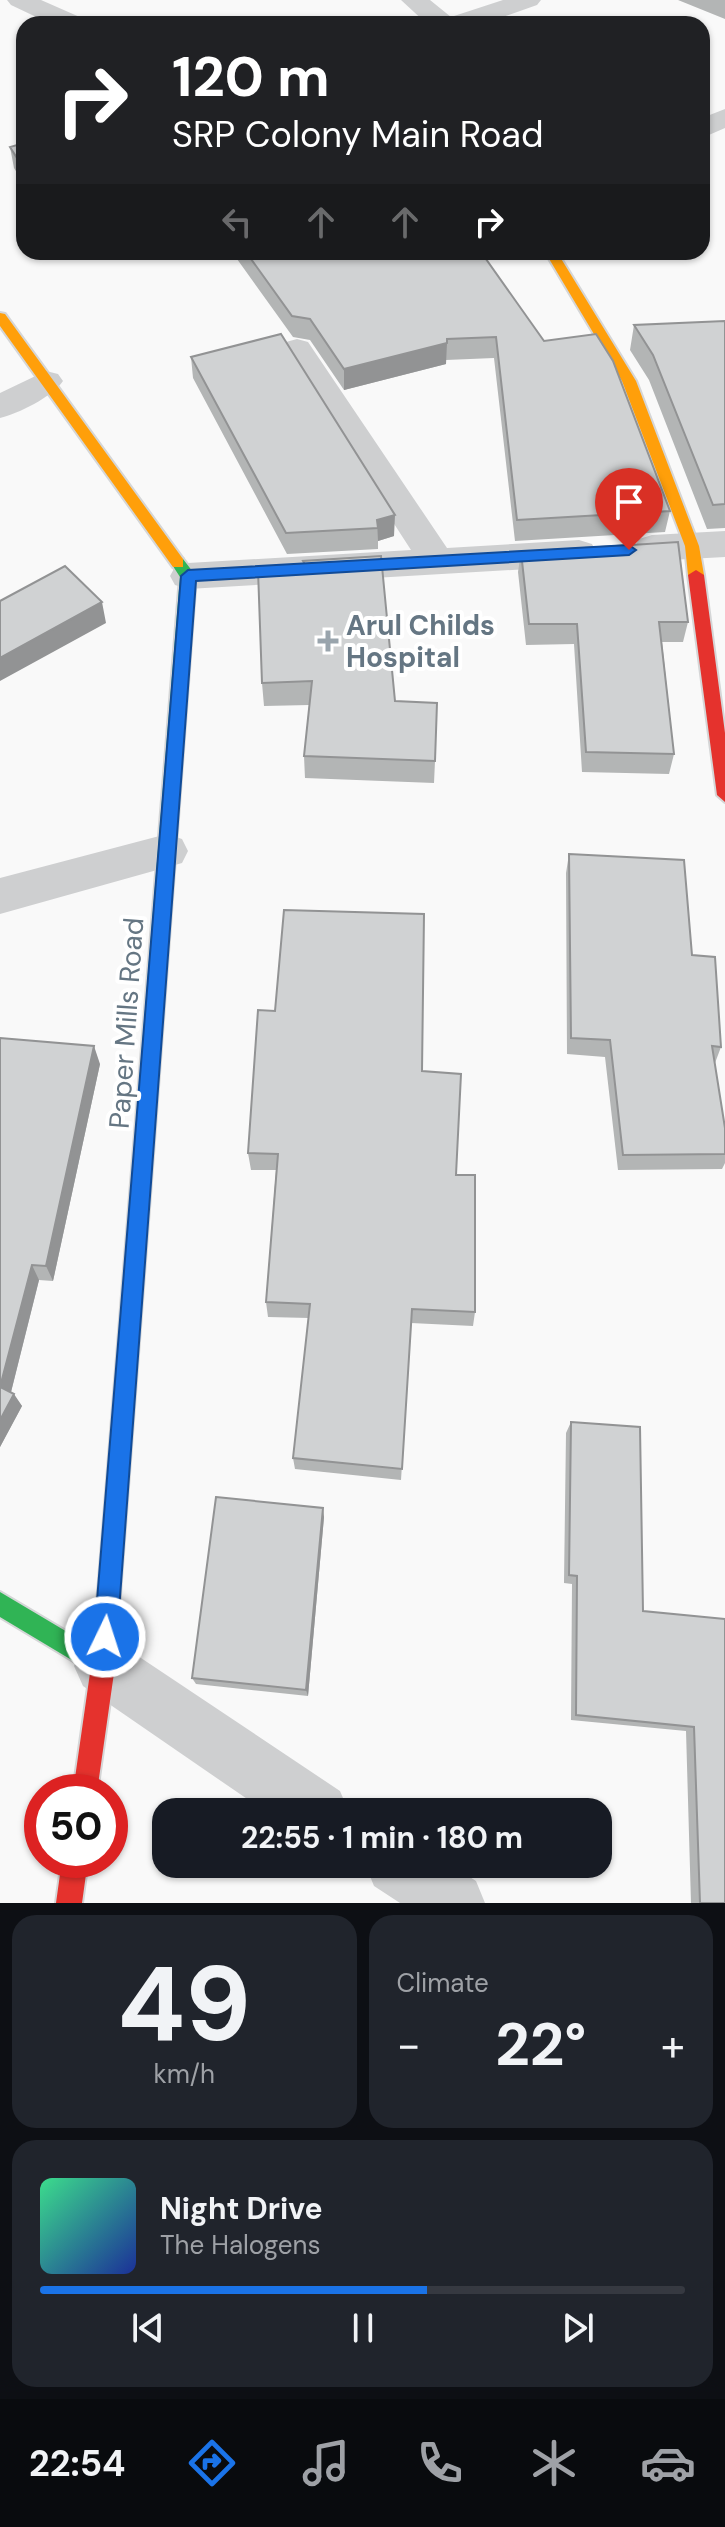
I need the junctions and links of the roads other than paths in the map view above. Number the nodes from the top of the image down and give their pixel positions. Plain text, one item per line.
1 (20, 0) edge
2 (414, 0) edge
3 (528, 0) edge
4 (55, 16) edge
5 (433, 16) edge
6 (481, 16) edge
7 (556, 260) edge
8 (0, 317) edge
9 (297, 349) dead end
10 (46, 381) junction
11 (0, 407) edge
12 (709, 545) edge
13 (437, 561) junction
14 (188, 576) junction
15 (725, 795) edge
16 (167, 851) junction
17 (0, 896) edge
18 (0, 1604) edge
19 (103, 1666) junction
20 (88, 1774) edge
21 (298, 1798) edge
22 (72, 1878) edge
23 (417, 1878) edge
24 (69, 1903) edge
25 (454, 1903) edge

1 - 4 street
2 - 5 street
3 - 6 street
7 - 12 main road
8 - 10 main road
9 - 13 street
10 - 11 street
10 - 14 main road
12 - 13 street
12 - 15 main road
13 - 14 street
14 - 16 main road, Paper Mills Road
16 - 17 street
16 - 19 main road, Paper Mills Road
18 - 19 main road
19 - 20 main road, Paper Mills Road
19 - 21 street
22 - 24 main road
23 - 25 street

